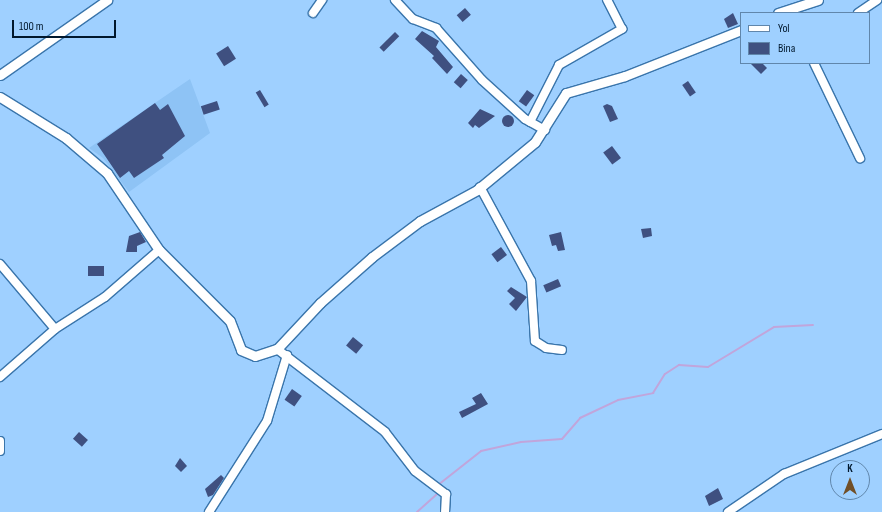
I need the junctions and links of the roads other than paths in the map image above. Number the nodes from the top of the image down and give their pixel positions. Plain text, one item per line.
1 (108, 0) edge
2 (322, 0) edge
3 (395, 0) edge
4 (608, 0) edge
5 (818, 0) edge
6 (877, 0) edge
7 (781, 12) edge
8 (859, 12) edge
9 (313, 13) dead end
10 (740, 30) edge
11 (814, 64) edge
12 (2, 70) edge
13 (0, 97) edge
14 (530, 122) junction
15 (545, 130) junction
16 (860, 158) dead end
17 (480, 188) junction
18 (160, 250) junction
19 (0, 264) edge
20 (54, 329) junction
21 (277, 349) junction
22 (562, 350) dead end
23 (287, 355) junction
24 (0, 377) edge
25 (882, 434) edge
26 (0, 441) edge
27 (0, 451) edge
28 (209, 512) edge
29 (445, 512) edge
30 (728, 512) edge

1 - 12 street
2 - 9 street
3 - 14 street
4 - 14 street
5 - 7 street
6 - 8 street
10 - 15 street
11 - 16 street
13 - 18 street
14 - 15 street
15 - 17 street
17 - 21 street
17 - 22 street
18 - 20 street
18 - 21 street
19 - 20 street
20 - 24 street
21 - 23 street
23 - 28 street
23 - 29 street
25 - 30 street
26 - 27 street

